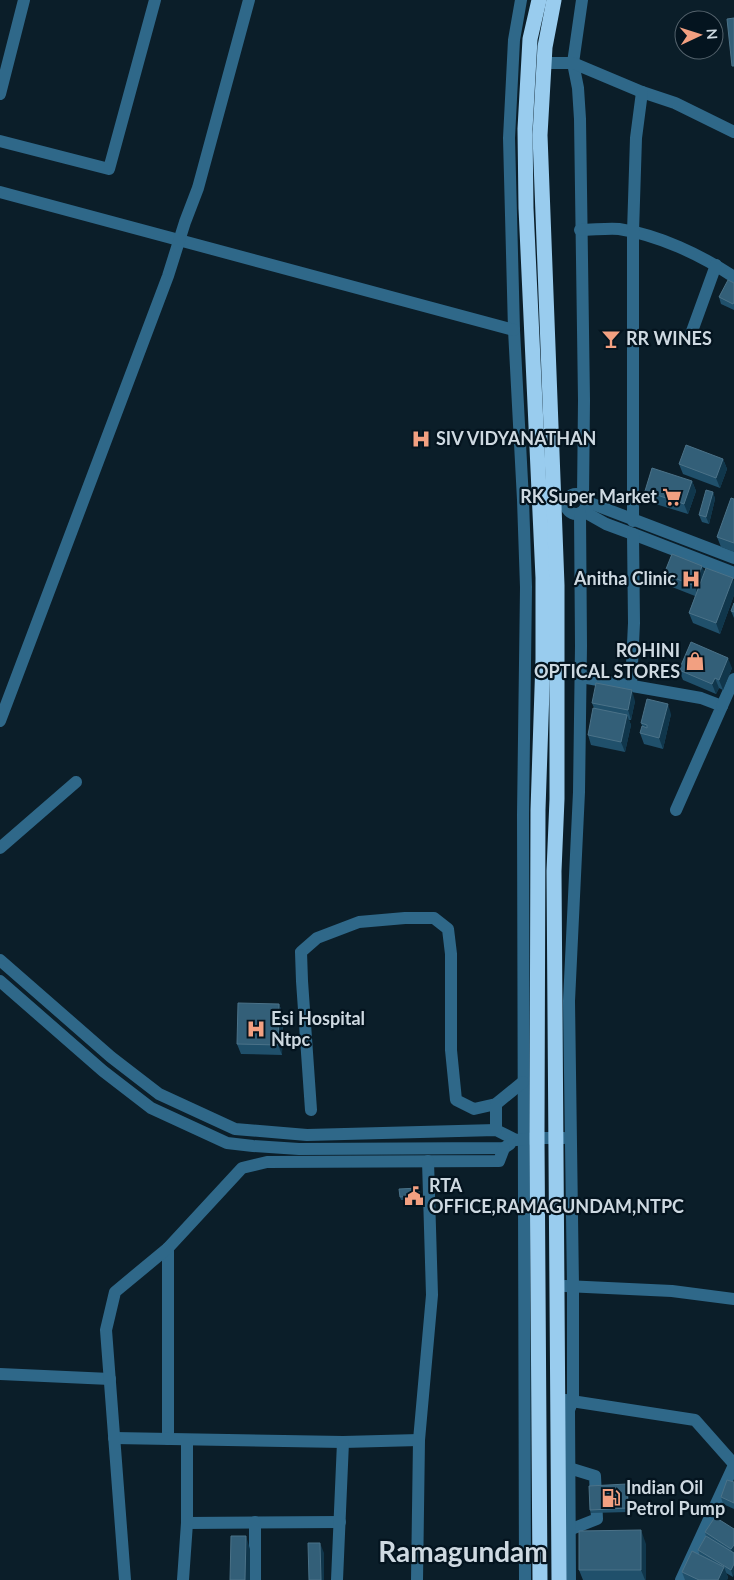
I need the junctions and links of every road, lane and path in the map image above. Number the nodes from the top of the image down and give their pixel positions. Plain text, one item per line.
1 (24, 0) edge
2 (155, 0) edge
3 (249, 0) edge
4 (521, 0) edge
5 (539, 0) edge
6 (554, 0) edge
7 (582, 0) edge
8 (544, 63) junction
9 (572, 63) junction
10 (642, 92) junction
11 (0, 94) edge
12 (734, 132) edge
13 (0, 141) edge
14 (0, 192) edge
15 (580, 230) junction
16 (633, 232) junction
17 (179, 242) junction
18 (716, 265) junction
19 (734, 277) edge
20 (514, 330) junction
21 (691, 334) dead end
22 (553, 499) junction
23 (524, 500) junction
24 (583, 506) junction
25 (633, 521) junction
26 (632, 534) junction
27 (734, 558) edge
28 (734, 573) edge
29 (581, 677) junction
30 (734, 679) edge
31 (631, 686) junction
32 (722, 706) junction
33 (0, 721) edge
34 (76, 782) dead end
35 (676, 810) dead end
36 (0, 848) edge
37 (1, 961) edge
38 (0, 981) edge
39 (523, 1082) junction
40 (563, 1087) junction
41 (496, 1104) junction
42 (311, 1110) dead end
43 (496, 1130) junction
44 (564, 1138) junction
45 (525, 1139) junction
46 (504, 1148) junction
47 (428, 1161) junction
48 (168, 1248) junction
49 (557, 1286) junction
50 (573, 1286) junction
51 (734, 1299) edge
52 (0, 1374) edge
53 (110, 1379) junction
54 (565, 1400) junction
55 (532, 1406) junction
56 (114, 1438) junction
57 (168, 1439) junction
58 (187, 1440) junction
59 (419, 1440) junction
60 (343, 1442) junction
61 (734, 1464) edge
62 (564, 1465) junction
63 (255, 1522) junction
64 (340, 1522) junction
65 (187, 1523) junction
66 (564, 1534) junction
67 (125, 1580) edge
68 (183, 1580) edge
69 (255, 1580) edge
70 (338, 1580) edge
71 (417, 1580) edge
72 (525, 1580) edge
73 (540, 1580) edge
74 (559, 1580) edge
75 (570, 1580) edge
76 (681, 1580) edge

1 - 11 street
2 - 13 street
3 - 17 street
4 - 20 street
5 - 22 highway
6 - 8 highway
7 - 9 street
8 - 9 street
8 - 22 highway
9 - 10 street
9 - 15 street
10 - 12 street
10 - 16 street
14 - 17 street
15 - 16 street
15 - 24 street
16 - 18 street
16 - 25 street
17 - 20 street
17 - 33 street
18 - 19 street
18 - 21 street
20 - 23 street
22 - 23 street
22 - 24 street
22 - 40 highway
22 - 45 highway
23 - 39 street
24 - 25 street
24 - 26 street
24 - 29 street
25 - 27 street
26 - 28 street
26 - 31 street
29 - 31 street
29 - 40 street
30 - 32 street
31 - 32 street
32 - 35 street
34 - 36 street
37 - 43 street
38 - 46 street
39 - 41 street
39 - 45 street
40 - 44 highway
41 - 42 street
41 - 43 street
43 - 45 street
44 - 45 street
44 - 49 highway
44 - 50 street
45 - 46 street
45 - 55 highway
46 - 47 street
47 - 48 street
47 - 59 street
48 - 53 street
48 - 57 street
49 - 50 street
49 - 54 highway
50 - 51 street
50 - 54 street
52 - 53 street
53 - 56 street
54 - 61 street
54 - 62 highway
55 - 72 street
55 - 73 highway
56 - 57 street
56 - 67 street
57 - 58 street
58 - 60 street
58 - 65 street
59 - 60 street
59 - 71 street
60 - 64 street
61 - 76 street
62 - 66 highway
62 - 66 street
63 - 64 street
63 - 65 street
63 - 69 street
64 - 70 street
65 - 68 street
66 - 74 highway
66 - 75 street

